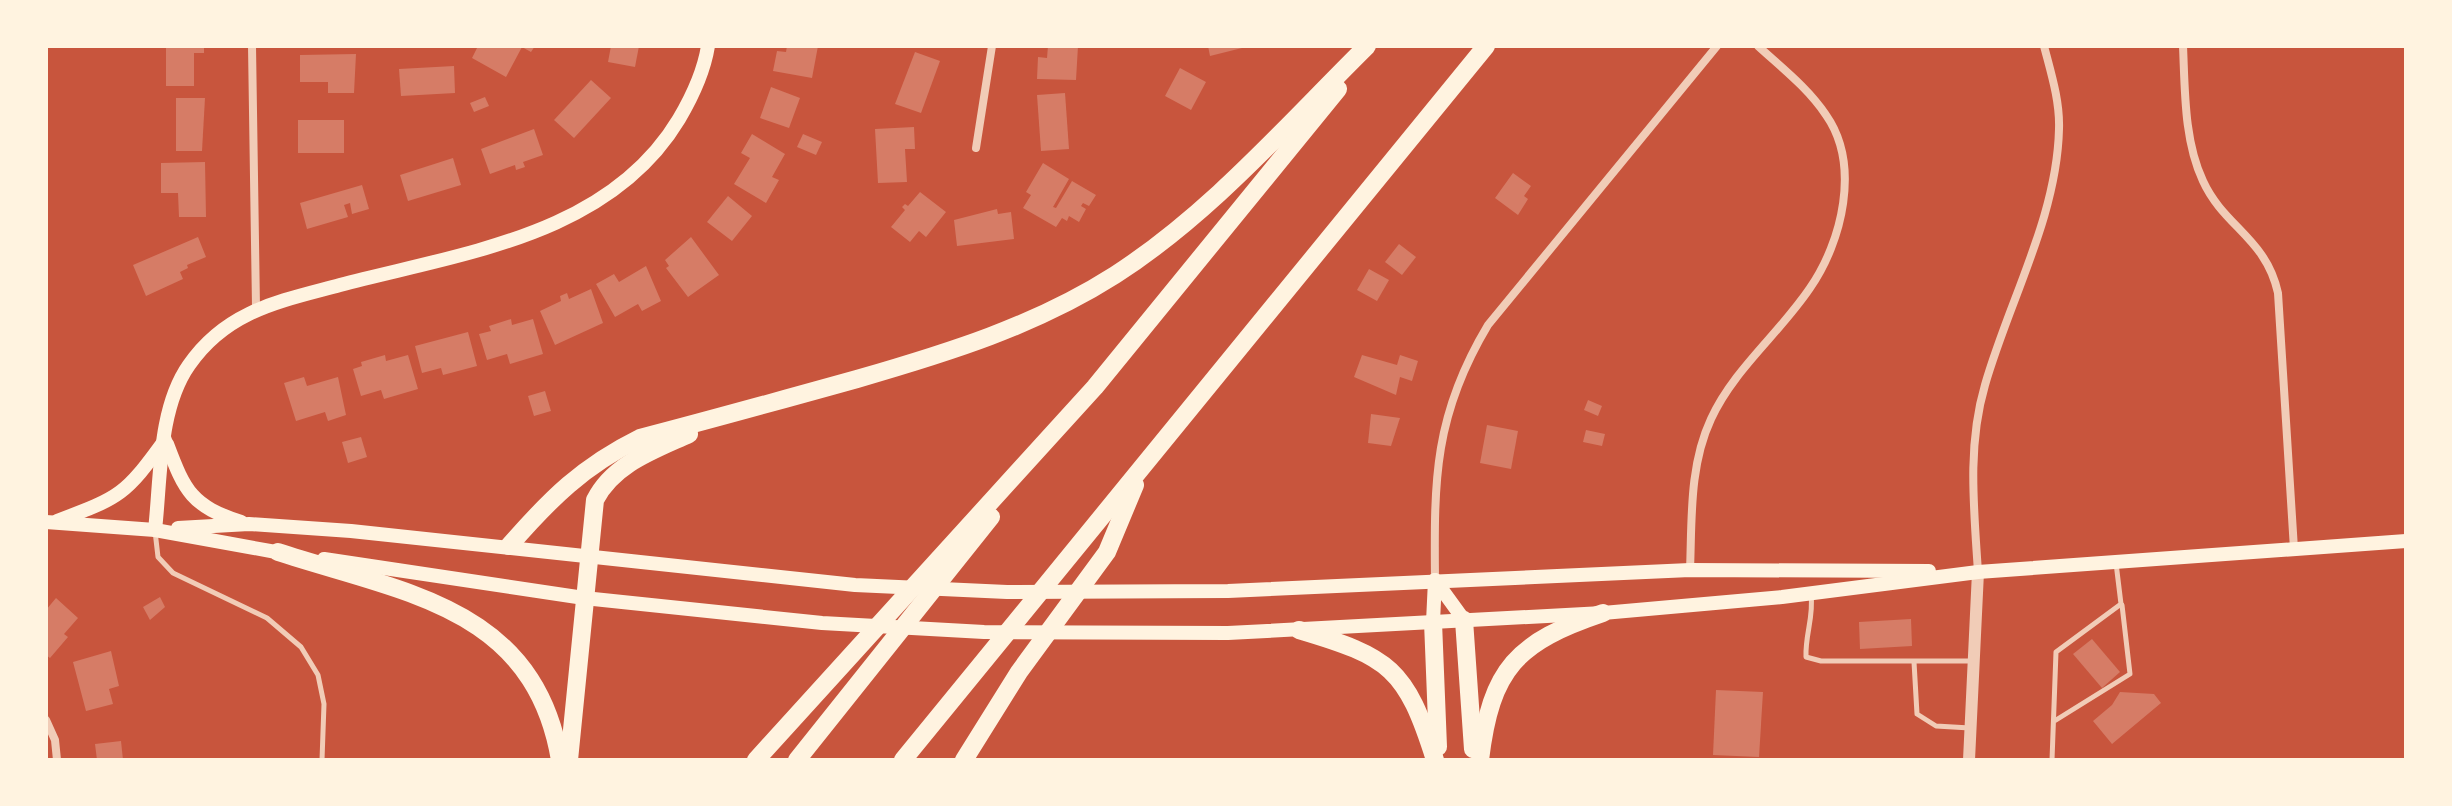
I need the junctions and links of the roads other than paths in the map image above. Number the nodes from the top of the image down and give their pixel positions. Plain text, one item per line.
1 (252, 46) edge
2 (708, 46) edge
3 (992, 46) edge
4 (1370, 46) edge
5 (1486, 46) edge
6 (1717, 46) edge
7 (1758, 46) edge
8 (2044, 46) edge
9 (2183, 46) edge
10 (976, 148) dead end
11 (256, 307) junction
12 (1095, 387) junction
13 (736, 413) junction
14 (165, 440) junction
15 (1143, 464) junction
16 (50, 522) edge
17 (249, 524) junction
18 (155, 530) junction
19 (2406, 541) edge
20 (509, 546) junction
21 (2294, 549) junction
22 (278, 552) junction
23 (588, 557) junction
24 (2116, 562) junction
25 (1690, 570) junction
26 (1978, 572) junction
27 (1435, 580) junction
28 (1811, 593) junction
29 (584, 598) junction
30 (2121, 604) junction
31 (1603, 613) junction
32 (1464, 620) junction
33 (1433, 622) junction
34 (1299, 630) junction
35 (1974, 661) junction
36 (1914, 662) junction
37 (46, 720) edge
38 (2056, 720) junction
39 (1971, 728) junction
40 (905, 757) edge
41 (57, 760) edge
42 (322, 760) edge
43 (560, 760) edge
44 (569, 760) edge
45 (756, 760) edge
46 (797, 760) edge
47 (964, 760) edge
48 (1436, 760) edge
49 (1474, 760) edge
50 (1480, 760) edge
51 (1969, 760) edge
52 (2052, 760) edge

1 - 11 street
2 - 11 main road
3 - 10 street
4 - 12 highway
4 - 13 highway
5 - 15 highway
6 - 27 street
7 - 25 street
8 - 26 street
9 - 21 street
11 - 14 main road
12 - 45 highway
12 - 46 highway
13 - 20 highway
13 - 23 highway
14 - 16 main road
14 - 17 main road
14 - 18 main road
15 - 40 highway
15 - 47 highway
16 - 18 main road
17 - 18 main road
17 - 20 main road
18 - 22 main road
18 - 42 lane
19 - 21 main road
20 - 23 main road
21 - 24 main road
22 - 29 main road
22 - 43 highway
23 - 27 main road
23 - 29 highway
24 - 26 main road
24 - 30 lane
25 - 26 main road
25 - 27 main road
26 - 28 main road
26 - 35 street
27 - 32 main road
27 - 33 main road
28 - 31 main road
28 - 36 lane
29 - 34 main road
29 - 44 highway
30 - 38 lane
30 - 38 lane
31 - 32 main road
31 - 50 highway
32 - 33 main road
32 - 49 highway
33 - 34 main road
33 - 48 highway
34 - 48 highway
35 - 36 lane
35 - 39 street
36 - 39 lane
37 - 41 street
38 - 52 lane
39 - 51 street

